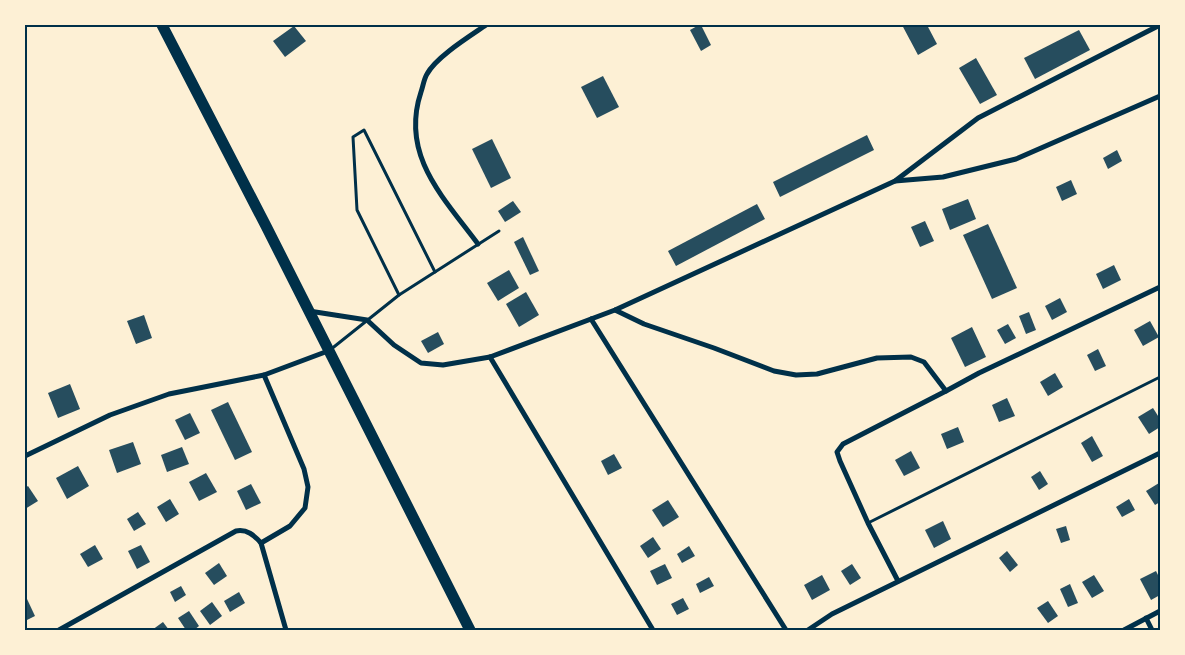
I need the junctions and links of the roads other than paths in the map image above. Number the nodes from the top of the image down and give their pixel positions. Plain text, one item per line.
1 (162, 25) edge
2 (486, 25) edge
3 (1160, 25) edge
4 (1160, 96) edge
5 (895, 181) junction
6 (499, 230) dead end
7 (478, 244) junction
8 (434, 272) junction
9 (1160, 287) edge
10 (399, 296) junction
11 (615, 310) junction
12 (309, 311) junction
13 (591, 318) junction
14 (367, 320) junction
15 (329, 351) junction
16 (490, 356) junction
17 (264, 375) junction
18 (1160, 376) edge
19 (946, 391) junction
20 (1160, 453) edge
21 (25, 456) edge
22 (868, 524) junction
23 (261, 542) junction
24 (898, 581) junction
25 (1160, 610) edge
26 (1146, 618) junction
27 (59, 630) edge
28 (286, 630) edge
29 (470, 630) edge
30 (653, 630) edge
31 (786, 630) edge
32 (808, 630) edge
33 (1124, 630) edge
34 (1152, 630) edge

1 - 12 highway
2 - 7 street
3 - 5 street
4 - 5 street
5 - 11 street
6 - 7 lane
7 - 8 lane
8 - 10 lane
8 - 10 lane
9 - 19 street
10 - 14 lane
11 - 13 street
11 - 19 street
12 - 14 street
12 - 15 highway
13 - 16 street
13 - 31 street
14 - 15 lane
14 - 16 street
15 - 17 street
15 - 29 highway
16 - 30 street
17 - 21 street
17 - 23 street
18 - 22 lane
19 - 22 street
20 - 24 street
22 - 24 street
23 - 27 street
23 - 28 street
24 - 32 street
25 - 26 street
26 - 33 street
26 - 34 street

